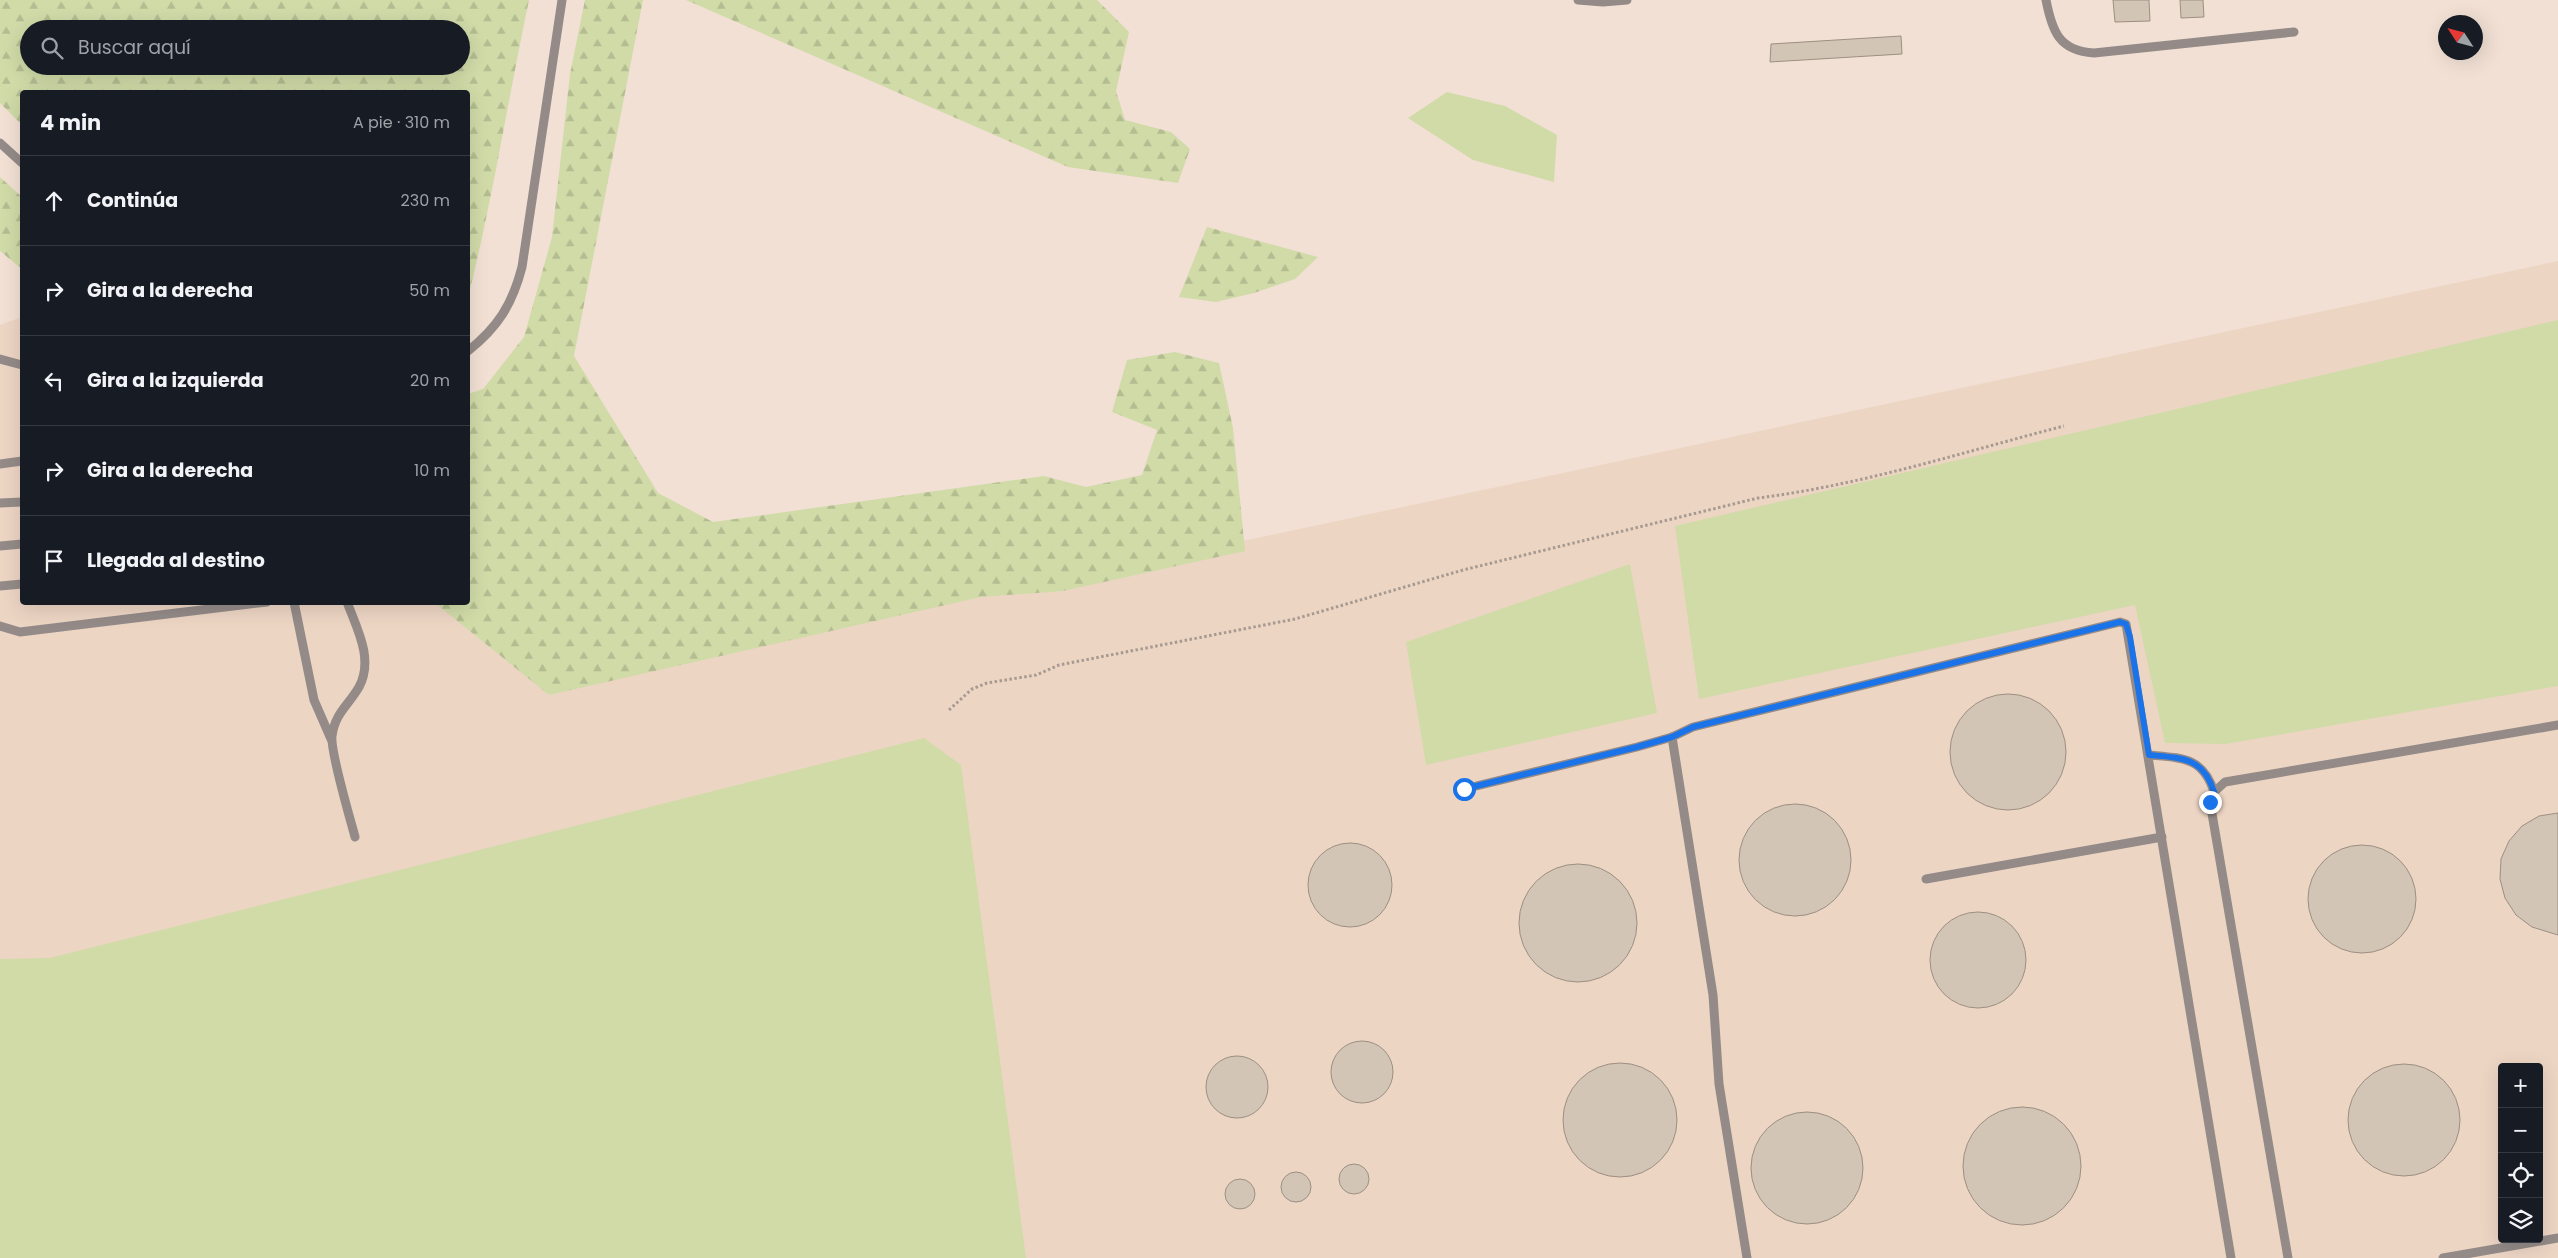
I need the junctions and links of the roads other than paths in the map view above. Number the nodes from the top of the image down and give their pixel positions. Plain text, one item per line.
1 (562, 0) edge
2 (1578, 0) edge
3 (1627, 0) edge
4 (2046, 0) edge
5 (2294, 32) dead end
6 (0, 143) edge
7 (20, 161) edge
8 (470, 349) edge
9 (0, 358) edge
10 (20, 364) edge
11 (20, 461) edge
12 (0, 464) edge
13 (20, 502) edge
14 (0, 504) edge
15 (20, 544) edge
16 (0, 546) edge
17 (20, 584) edge
18 (0, 586) edge
19 (242, 605) edge
20 (295, 605) edge
21 (348, 605) edge
22 (0, 626) edge
23 (2558, 725) edge
24 (1672, 737) junction
25 (331, 739) junction
26 (2149, 755) junction
27 (1464, 789) dead end
28 (2214, 792) junction
29 (355, 837) dead end
30 (2162, 837) junction
31 (1926, 879) dead end
32 (2558, 1238) edge
33 (1747, 1258) edge
34 (2230, 1258) edge
35 (2288, 1258) edge
36 (2443, 1258) edge

1 - 8 lane
2 - 3 lane
4 - 5 lane
6 - 7 lane
9 - 10 lane
11 - 12 lane
13 - 14 lane
15 - 16 lane
17 - 18 lane
19 - 22 lane
20 - 25 lane
21 - 25 lane
23 - 28 lane
24 - 26 lane
24 - 27 lane
24 - 33 lane
25 - 29 lane
26 - 28 lane
26 - 30 lane
28 - 35 lane
30 - 31 lane
30 - 34 lane
32 - 36 lane

